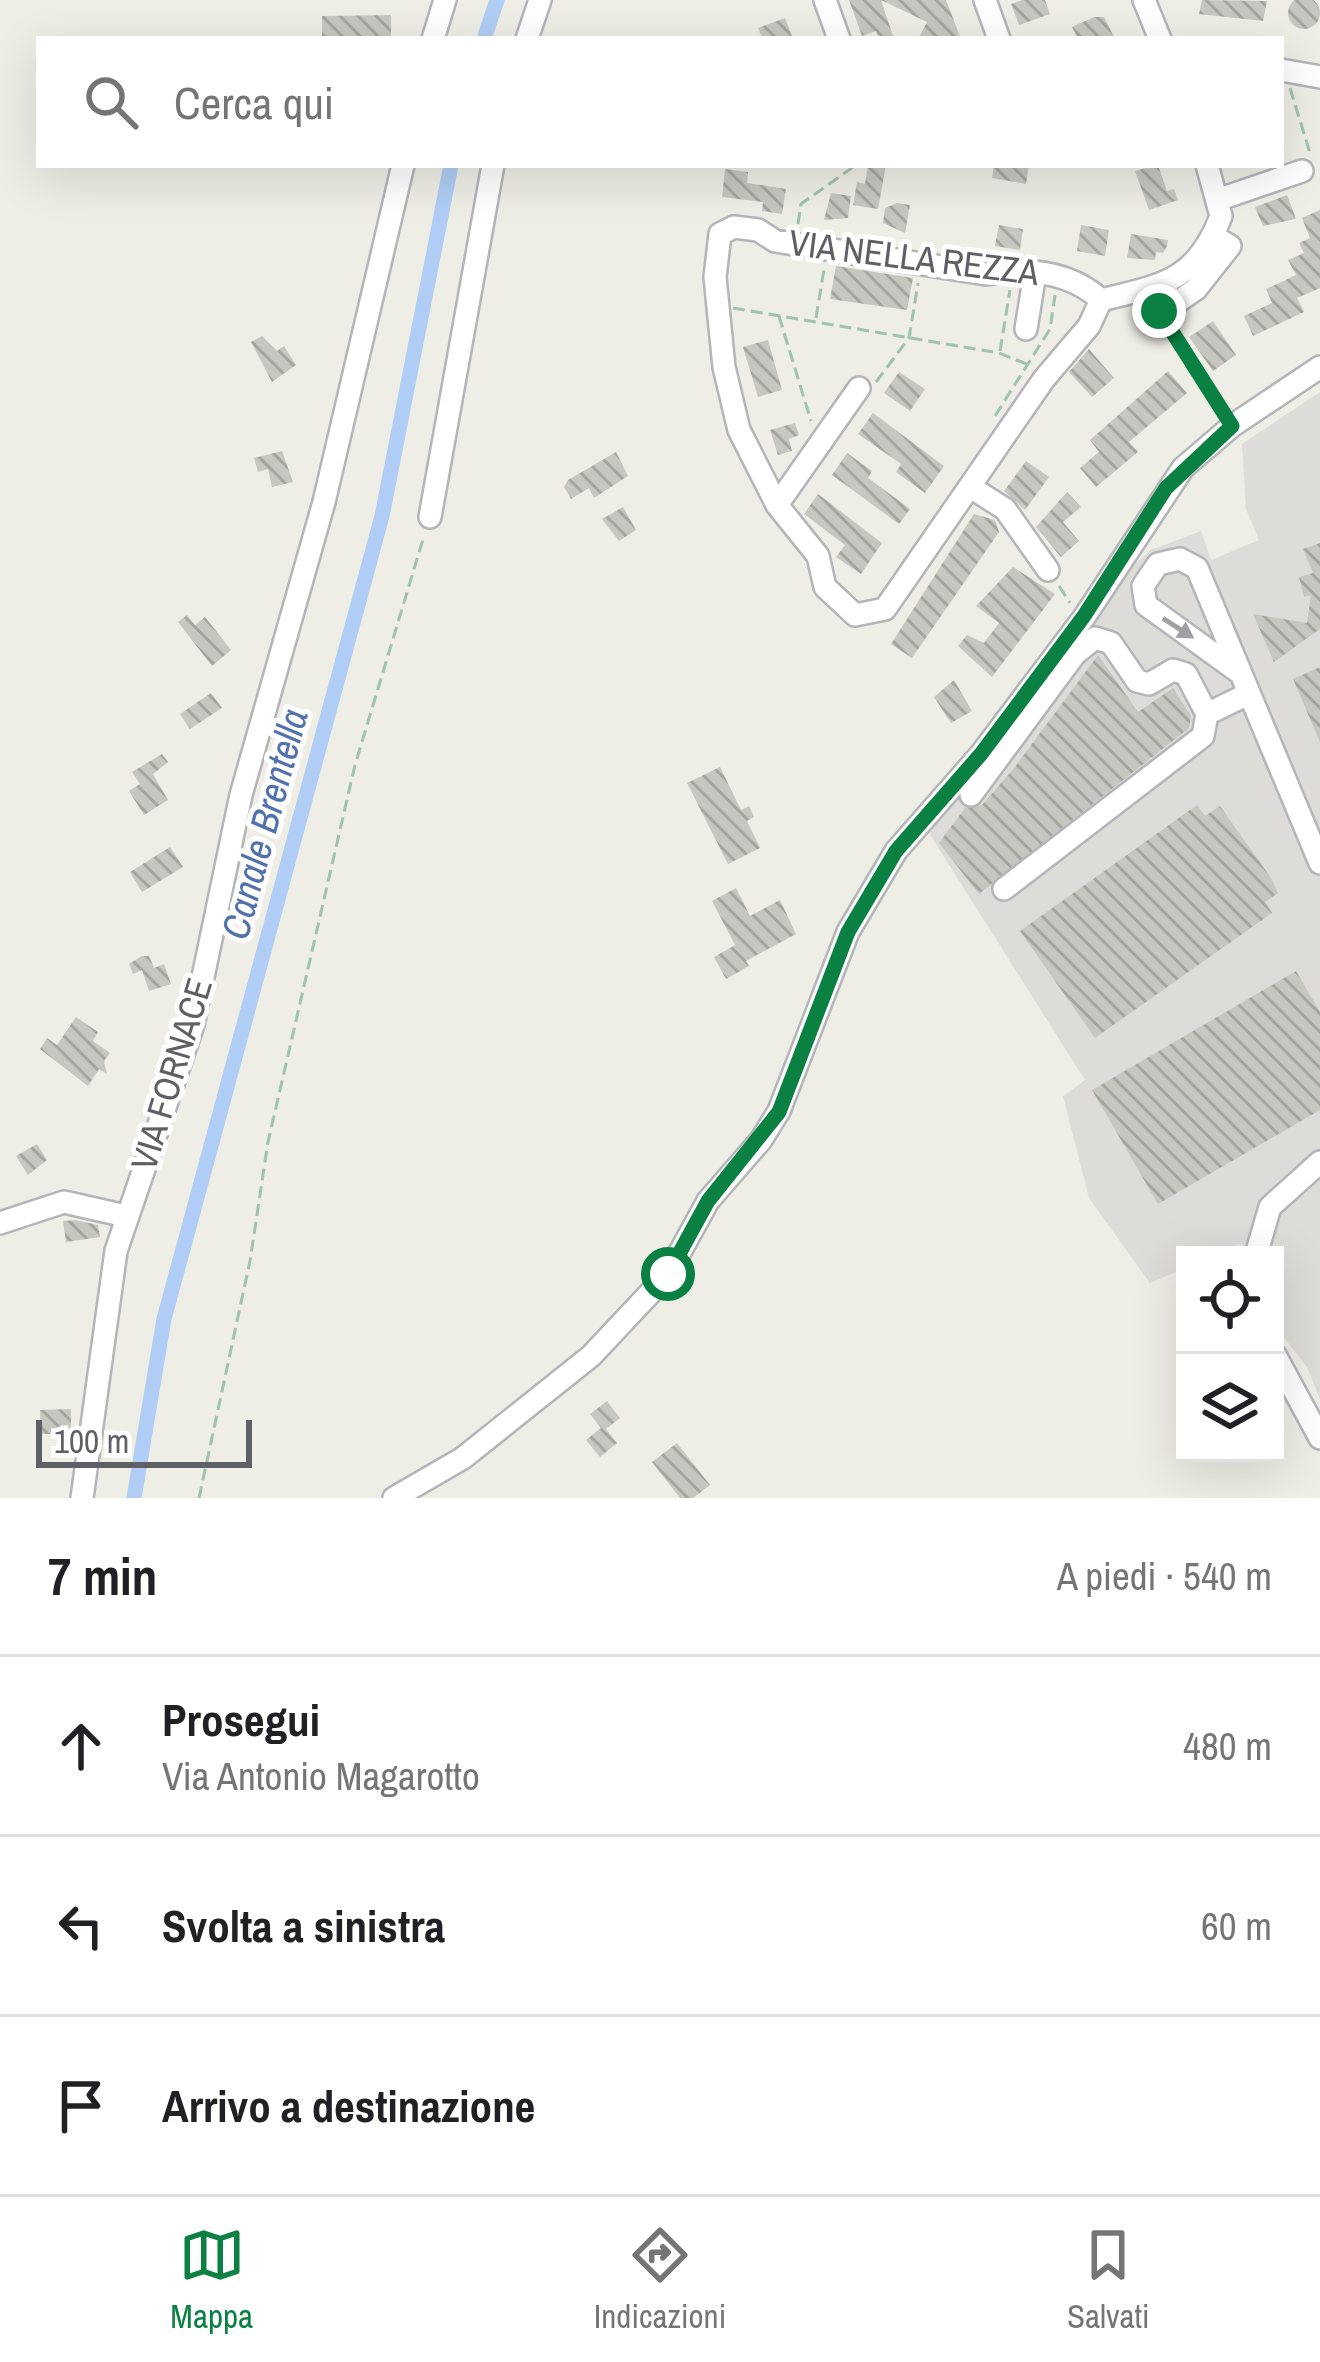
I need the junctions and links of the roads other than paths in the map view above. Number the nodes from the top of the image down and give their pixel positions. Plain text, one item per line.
1 (445, 0) edge
2 (540, 0) edge
3 (824, 0) edge
4 (985, 0) edge
5 (1144, 0) edge
6 (434, 36) edge
7 (528, 36) edge
8 (837, 36) edge
9 (998, 36) edge
10 (1159, 36) edge
11 (1285, 77) edge
12 (1320, 77) edge
13 (402, 168) edge
14 (493, 168) edge
15 (1208, 168) edge
16 (1302, 171) road end
17 (1220, 200) junction
18 (1035, 273) junction
19 (1101, 300) junction
20 (1026, 329) dead end
21 (1320, 368) edge
22 (859, 388) road end
23 (972, 488) junction
24 (777, 505) junction
25 (430, 517) road end
26 (1048, 570) road end
27 (1244, 683) junction
28 (1207, 714) junction
29 (971, 795) dead end
30 (1320, 863) edge
31 (1004, 890) dead end
32 (1320, 1162) edge
33 (126, 1216) junction
34 (0, 1223) edge
35 (1259, 1246) edge
36 (1284, 1372) edge
37 (1320, 1438) edge
38 (82, 1498) edge
39 (394, 1498) edge

1 - 6 street
2 - 7 street
3 - 8 street
4 - 9 street
5 - 10 street
11 - 12 street
13 - 33 street, VIA FORNACE
14 - 25 street
15 - 17 street
16 - 17 street
17 - 19 street
18 - 19 street, VIA NELLA REZZA
18 - 20 street
18 - 24 street, VIA NELLA REZZA
19 - 23 street, VIA NELLA REZZA
21 - 39 street
22 - 24 street
23 - 24 street, VIA NELLA REZZA
23 - 26 street
27 -> 27 street
27 - 28 street
27 - 30 street
28 - 29 street
28 - 31 street
32 - 35 street
33 - 34 street
33 - 38 street, VIA FORNACE
36 - 37 street

